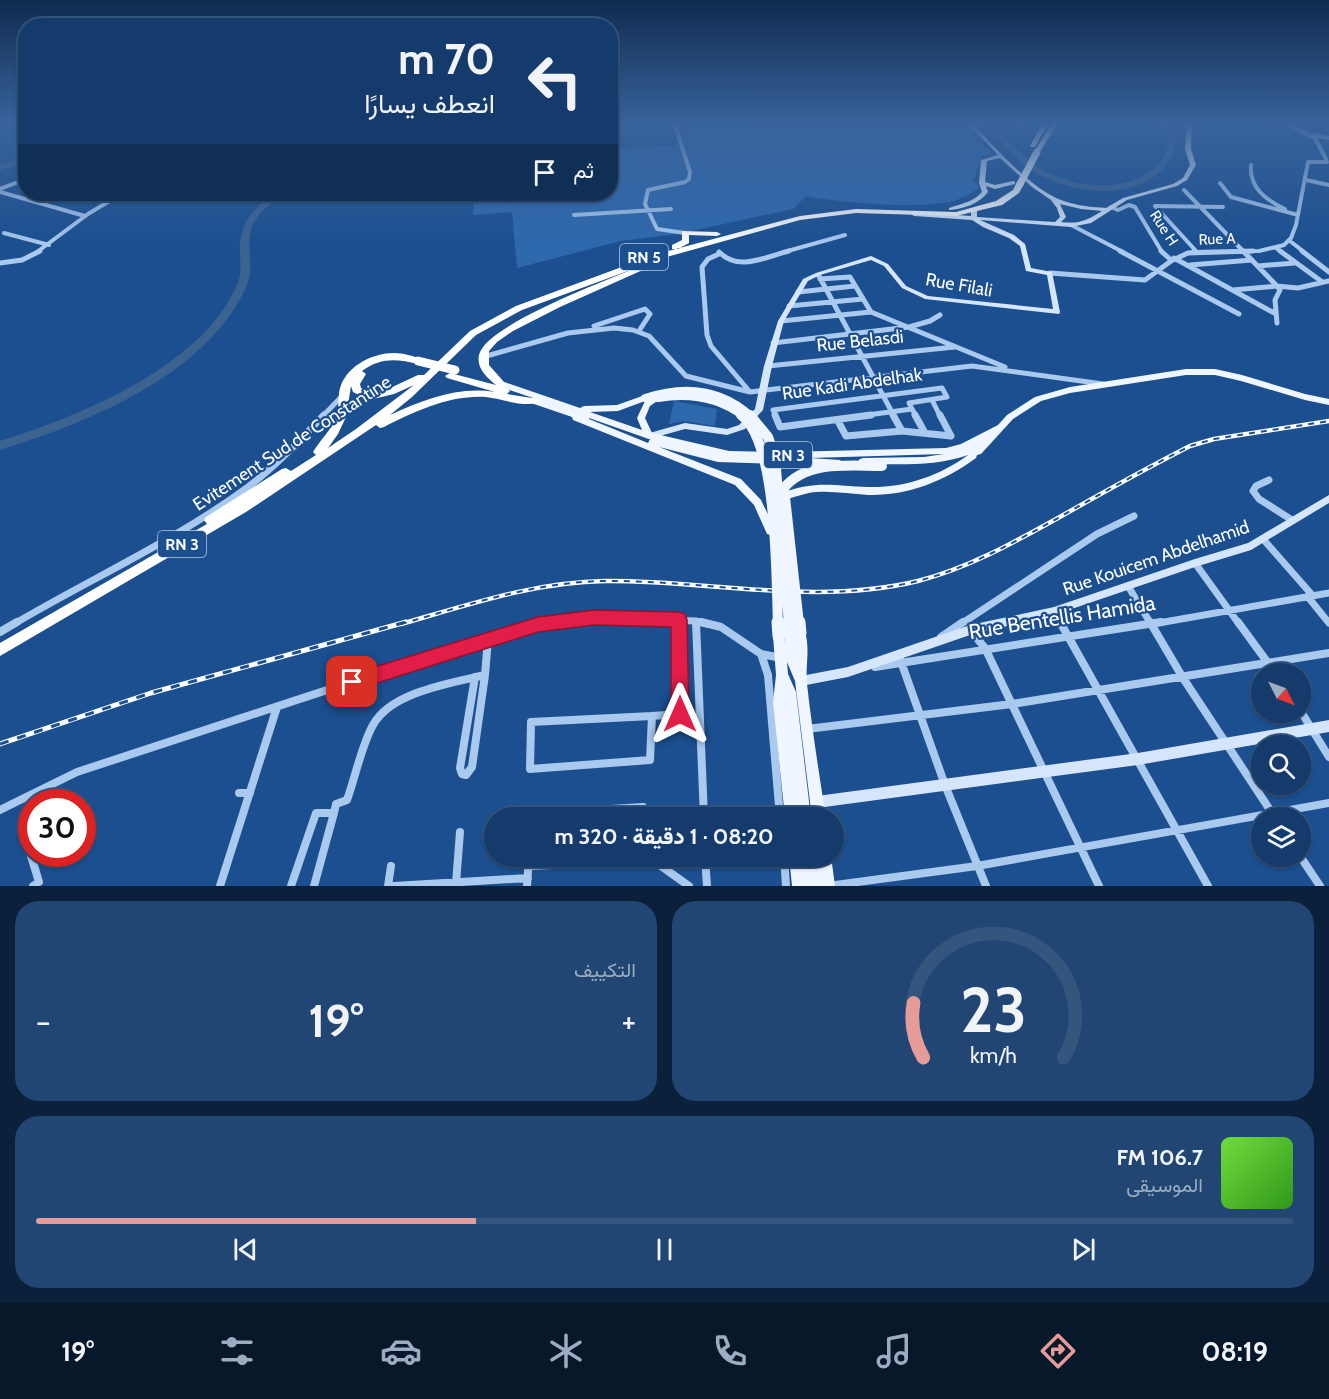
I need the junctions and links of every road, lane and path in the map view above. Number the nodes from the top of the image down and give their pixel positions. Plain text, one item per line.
1 (687, 163) edge
2 (984, 163) edge
3 (1011, 163) edge
4 (1027, 163) edge
5 (1192, 163) edge
6 (1308, 163) edge
7 (1251, 165) dead end
8 (1306, 180) junction
9 (18, 183) edge
10 (982, 183) junction
11 (1016, 183) junction
12 (1220, 183) dead end
13 (1329, 185) edge
14 (1184, 190) dead end
15 (0, 191) edge
16 (18, 196) edge
17 (1053, 199) junction
18 (34, 201) edge
19 (110, 201) edge
20 (1198, 205) junction
21 (1223, 207) dead end
22 (1109, 208) junction
23 (671, 209) dead end
24 (951, 210) junction
25 (647, 211) junction
26 (974, 214) junction
27 (574, 215) dead end
28 (1298, 215) junction
29 (85, 216) junction
30 (1056, 224) junction
31 (1071, 225) junction
32 (4, 233) dead end
33 (685, 233) junction
34 (737, 235) junction
35 (845, 235) dead end
36 (718, 237) junction
37 (1290, 241) junction
38 (49, 245) junction
39 (708, 245) junction
40 (674, 248) junction
41 (1276, 248) junction
42 (1243, 250) junction
43 (1196, 251) junction
44 (719, 252) junction
45 (1173, 259) junction
46 (1252, 260) junction
47 (1295, 262) junction
48 (0, 263) edge
49 (1188, 266) junction
50 (1258, 266) junction
51 (1157, 272) junction
52 (1329, 272) edge
53 (1050, 273) junction
54 (819, 276) junction
55 (1321, 281) junction
56 (1329, 281) edge
57 (855, 286) junction
58 (1277, 286) junction
59 (825, 289) junction
60 (1233, 290) junction
61 (798, 292) junction
62 (863, 299) junction
63 (832, 303) junction
64 (789, 306) junction
65 (871, 312) junction
66 (1239, 314) dead end
67 (1276, 314) junction
68 (838, 315) junction
69 (940, 315) dead end
70 (781, 321) junction
71 (1277, 323) dead end
72 (909, 327) junction
73 (590, 328) junction
74 (639, 332) junction
75 (849, 334) junction
76 (773, 343) junction
77 (956, 346) junction
78 (860, 355) junction
79 (483, 357) junction
80 (416, 363) junction
81 (768, 366) junction
82 (1013, 371) junction
83 (453, 373) junction
84 (421, 376) junction
85 (872, 378) junction
86 (501, 384) junction
87 (1110, 385) junction
88 (750, 392) junction
89 (761, 392) junction
90 (344, 394) junction
91 (882, 395) junction
92 (932, 400) junction
93 (534, 401) junction
94 (1329, 402) edge
95 (576, 408) junction
96 (912, 409) junction
97 (560, 411) junction
98 (892, 412) junction
99 (838, 421) junction
100 (1001, 427) junction
101 (678, 428) junction
102 (902, 431) junction
103 (360, 432) junction
104 (926, 433) junction
105 (649, 436) junction
106 (681, 444) junction
107 (318, 452) junction
108 (973, 456) junction
109 (1269, 480) dead end
110 (785, 496) junction
111 (1329, 499) edge
112 (1134, 516) dead end
113 (1292, 520) junction
114 (771, 531) junction
115 (1263, 539) junction
116 (1195, 563) junction
117 (1128, 586) junction
118 (1329, 593) edge
119 (1310, 597) junction
120 (1231, 610) junction
121 (1054, 611) junction
122 (679, 620) junction
123 (696, 621) junction
124 (1329, 623) edge
125 (1151, 624) junction
126 (970, 630) junction
127 (0, 632) edge
128 (790, 633) junction
129 (1067, 635) junction
130 (488, 639) junction
131 (935, 641) junction
132 (0, 643) edge
133 (985, 648) junction
134 (0, 650) edge
135 (1329, 653) edge
136 (761, 654) junction
137 (781, 658) junction
138 (899, 658) junction
139 (1269, 663) joint
140 (1251, 666) edge
141 (485, 675) junction
142 (782, 675) junction
143 (475, 677) junction
144 (1183, 678) junction
145 (801, 681) junction
146 (1098, 691) junction
147 (1012, 704) junction
148 (277, 706) junction
149 (652, 715) junction
150 (921, 715) junction
151 (1309, 723) edge
152 (1329, 726) edge
153 (1313, 728) junction
154 (467, 729) junction
155 (477, 729) junction
156 (808, 733) junction
157 (1225, 744) junction
158 (1329, 757) edge
159 (1138, 759) junction
160 (1046, 771) junction
161 (945, 785) junction
162 (239, 793) dead end
163 (250, 793) junction
164 (1329, 803) edge
165 (704, 807) edge
166 (779, 807) edge
167 (791, 807) edge
168 (803, 807) edge
169 (816, 807) edge
170 (836, 807) edge
171 (1268, 807) edge
172 (1311, 807) edge
173 (0, 810) edge
174 (334, 813) junction
175 (1251, 820) edge
176 (1177, 831) junction
177 (459, 832) dead end
178 (1082, 847) junction
179 (391, 866) dead end
180 (977, 866) junction
181 (34, 867) edge
182 (528, 867) edge
183 (662, 867) edge
184 (705, 867) edge
185 (785, 867) edge
186 (797, 867) edge
187 (809, 867) edge
188 (819, 867) edge
189 (825, 867) edge
190 (1307, 867) edge
191 (527, 882) edge
192 (456, 883) junction
193 (33, 886) edge
194 (220, 886) edge
195 (291, 886) edge
196 (314, 886) edge
197 (388, 886) edge
198 (394, 886) edge
199 (689, 886) edge
200 (706, 886) edge
201 (786, 886) edge
202 (799, 886) edge
203 (811, 886) edge
204 (821, 886) edge
205 (828, 886) edge
206 (986, 886) edge
207 (1099, 886) edge
208 (1208, 886) edge
209 (1320, 886) edge

1 - 25 street
2 - 10 street
3 - 17 street
4 - 11 highway, RN 5, bridge
5 - 22 street
6 - 8 street
7 - 28 street
8 - 13 street
8 - 28 street
9 - 15 street
10 - 11 street
10 - 24 street
11 - 24 highway, Evitement Sud de Constantine / RN 5
11 - 26 highway, Evitement Sud de Constantine / RN 5
12 - 28 street
14 - 20 street
15 - 16 street
17 - 22 street
17 - 30 street
18 - 29 street
19 - 29 street
20 - 21 street
20 - 42 street
20 - 43 street
22 - 31 street
22 - 45 street, Rue H
23 - 25 street
24 - 36 highway, Evitement Sud de Constantine / RN 5
25 - 27 street
25 - 33 street
26 - 30 street
26 - 34 highway, Evitement Sud de Constantine / RN 5
26 - 53 street
28 - 37 street
29 - 38 street
30 - 31 street
31 - 51 street
32 - 38 street
33 - 36 highway
33 - 40 highway
34 - 36 highway
34 - 103 highway, Evitement Sud de Constantine / RN 5
35 - 44 street
36 - 39 highway
36 - 40 highway, Evitement Sud de Constantine / RN 5
36 - 44 highway
37 - 41 street, Rue A
37 - 52 street
38 - 48 street
39 - 44 highway
39 - 79 highway
40 - 84 highway, Evitement Sud de Constantine / RN 5
41 - 42 street, Rue A
41 - 47 street
42 - 43 street, Rue A
42 - 46 street
43 - 45 street, Rue A
44 - 88 street
45 - 49 street
45 - 51 street, Rue A
46 - 49 street
46 - 50 street
47 - 50 street
47 - 55 street
49 - 60 street
50 - 58 street
51 - 53 street, Rue A
51 - 66 street
53 - 54 street, Rue Filali
54 - 57 street
54 - 59 street
54 - 61 street, Rue Filali
55 - 56 street
55 - 58 street
57 - 59 street
57 - 62 street
58 - 60 street
58 - 67 street
59 - 61 street
59 - 63 street
60 - 67 street
61 - 64 street, Rue Filali
62 - 63 street
62 - 65 street
63 - 64 street
63 - 68 street
64 - 70 street, Rue Filali
65 - 68 street
65 - 72 street
67 - 71 street
68 - 70 street
68 - 75 street
69 - 72 street
70 - 76 street, Rue Filali
72 - 75 street
72 - 77 street
73 - 74 street
73 - 74 street
73 - 79 street
74 - 88 street
75 - 76 street
75 - 78 street
76 - 81 street, Rue Filali
77 - 78 street, Rue Belasdi
77 - 82 street
78 - 81 street, Rue Belasdi
78 - 85 street
79 - 86 highway
80 - 83 highway, RN 3
80 - 84 highway, RN 3
80 - 90 highway, RN 3
81 - 89 street, Rue Filali
82 - 85 street
82 - 87 street
83 - 86 highway, RN 3
83 - 93 highway, RN 3
84 - 107 highway, Evitement Sud de Constantine / RN 5
85 - 89 street
85 - 91 street
86 - 95 main road, RN 3
87 - 94 main road, RN 3
87 - 100 main road, RN 3
88 - 89 street
89 - 101 street, Rue Filali
90 - 107 highway, RN 3
90 - 127 street
91 - 92 street, Rue Kadi Abdelhak
91 - 98 street
91 - 99 street, Rue Kadi Abdelhak
92 - 96 street
92 - 104 street
93 - 97 main road, RN 3
93 - 103 highway, RN 3
95 - 105 main road, RN 3
95 - 128 main road, bridge
96 - 98 street
96 - 104 street
97 - 100 main road, RN 3
97 - 114 main road, RN 3
98 - 99 street
98 - 102 street
99 - 102 street
100 - 106 main road, RN 3
100 - 108 main road
101 - 105 street, Rue Filali
101 - 106 street
102 - 104 street
103 - 134 highway, Evitement Sud de Constantine / RN 3
105 - 106 main road, RN 3
105 - 114 main road, bridge
107 - 132 highway, Evitement Sud de Constantine / RN 3
108 - 110 main road
108 - 110 main road, bridge
109 - 113 street
110 - 128 main road, bridge
111 - 113 street, Rue Kouicem Abdelhamid
112 - 131 street
113 - 115 street, Rue Kouicem Abdelhamid
114 - 128 main road, bridge
115 - 116 street, Rue Kouicem Abdelhamid
115 - 119 street
116 - 117 street, Rue Kouicem Abdelhamid
116 - 120 street
117 - 121 street, Rue Kouicem Abdelhamid
117 - 125 street
118 - 119 street, Rue Bentellis Hamida
119 - 120 street, Rue Bentellis Hamida
119 - 124 street
120 - 125 street, Rue Bentellis Hamida
120 - 139 street
121 - 126 street, Rue Kouicem Abdelhamid
121 - 129 street
122 - 123 street
122 - 130 street
122 - 149 street
123 - 136 street
123 - 165 street
125 - 129 street, Rue Bentellis Hamida
125 - 144 street
126 - 131 street, Rue Kouicem Abdelhamid
126 - 133 street
128 - 137 main road
128 - 145 main road
129 - 133 street, Rue Bentellis Hamida
129 - 146 street
130 - 141 street
130 - 148 street
131 - 138 street, Rue Kouicem Abdelhamid
133 - 138 street, Rue Bentellis Hamida
133 - 147 street
135 - 139 street
136 - 137 street
136 - 166 street
137 - 142 main road
138 - 145 street, Rue Kouicem Abdelhamid
138 - 150 street
140 - 144 street
141 - 143 street
141 - 155 street
142 - 167 main road
142 - 168 main road
143 - 154 street
143 - 174 street
144 - 146 street
144 - 157 street
145 - 156 main road
146 - 147 street
146 - 159 street
147 - 150 street
147 - 160 street
148 - 163 street
148 - 173 street
149 - 149 street
150 - 156 street
150 - 161 street
151 - 153 street
152 - 153 street
153 - 157 street
153 - 158 street
154 - 155 street
154 - 155 street
156 - 169 main road
157 - 159 street
157 - 171 street
159 - 160 street
159 - 176 street
160 - 161 street
160 - 178 street
161 - 170 street
161 - 180 street
162 - 163 street
163 - 194 street
164 - 172 street
174 - 195 street
174 - 196 street
175 - 176 street
176 - 178 street
176 - 208 street
177 - 192 street
178 - 180 street
178 - 207 street
179 - 197 street
180 - 205 street
180 - 206 street
181 - 193 street
182 - 191 street
183 - 199 street
184 - 200 street
185 - 201 street
186 - 202 main road
187 - 203 main road
188 - 204 main road
189 - 205 main road
190 - 209 street
191 - 192 street
192 - 198 street

